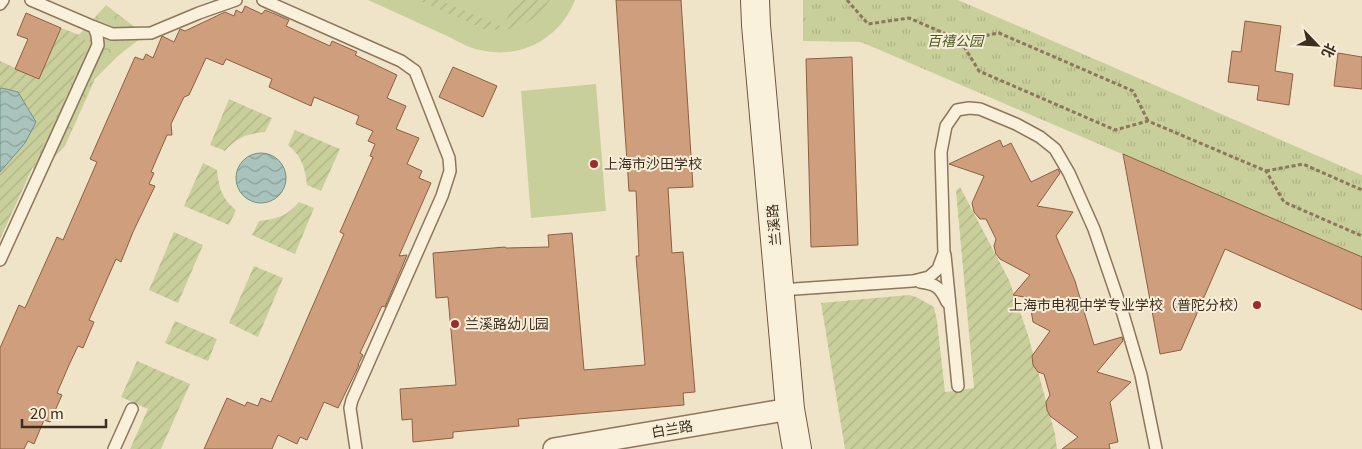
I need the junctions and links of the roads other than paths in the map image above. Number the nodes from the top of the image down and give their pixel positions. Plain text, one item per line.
1 (31, 0) edge
2 (236, 0) edge
3 (263, 0) edge
4 (755, 0) edge
5 (94, 27) junction
6 (112, 34) junction
7 (98, 45) junction
8 (944, 253) junction
9 (0, 260) edge
10 (913, 281) junction
11 (780, 290) junction
12 (950, 308) junction
13 (958, 386) dead end
14 (132, 409) dead end
15 (790, 409) junction
16 (114, 449) edge
17 (356, 449) edge
18 (554, 449) edge
19 (797, 449) edge
20 (1156, 449) edge

1 - 5 lane
2 - 6 lane
3 - 17 lane
4 - 11 street, 兰溪路
5 - 6 lane
5 - 7 lane
6 - 7 lane
7 - 9 lane
8 - 10 lane
8 - 12 lane
8 - 20 lane
10 - 11 lane
10 - 12 lane
11 - 15 street, 兰溪路
12 - 13 lane
14 - 16 lane
15 - 18 street, 白兰路
15 - 19 street, 兰溪路

